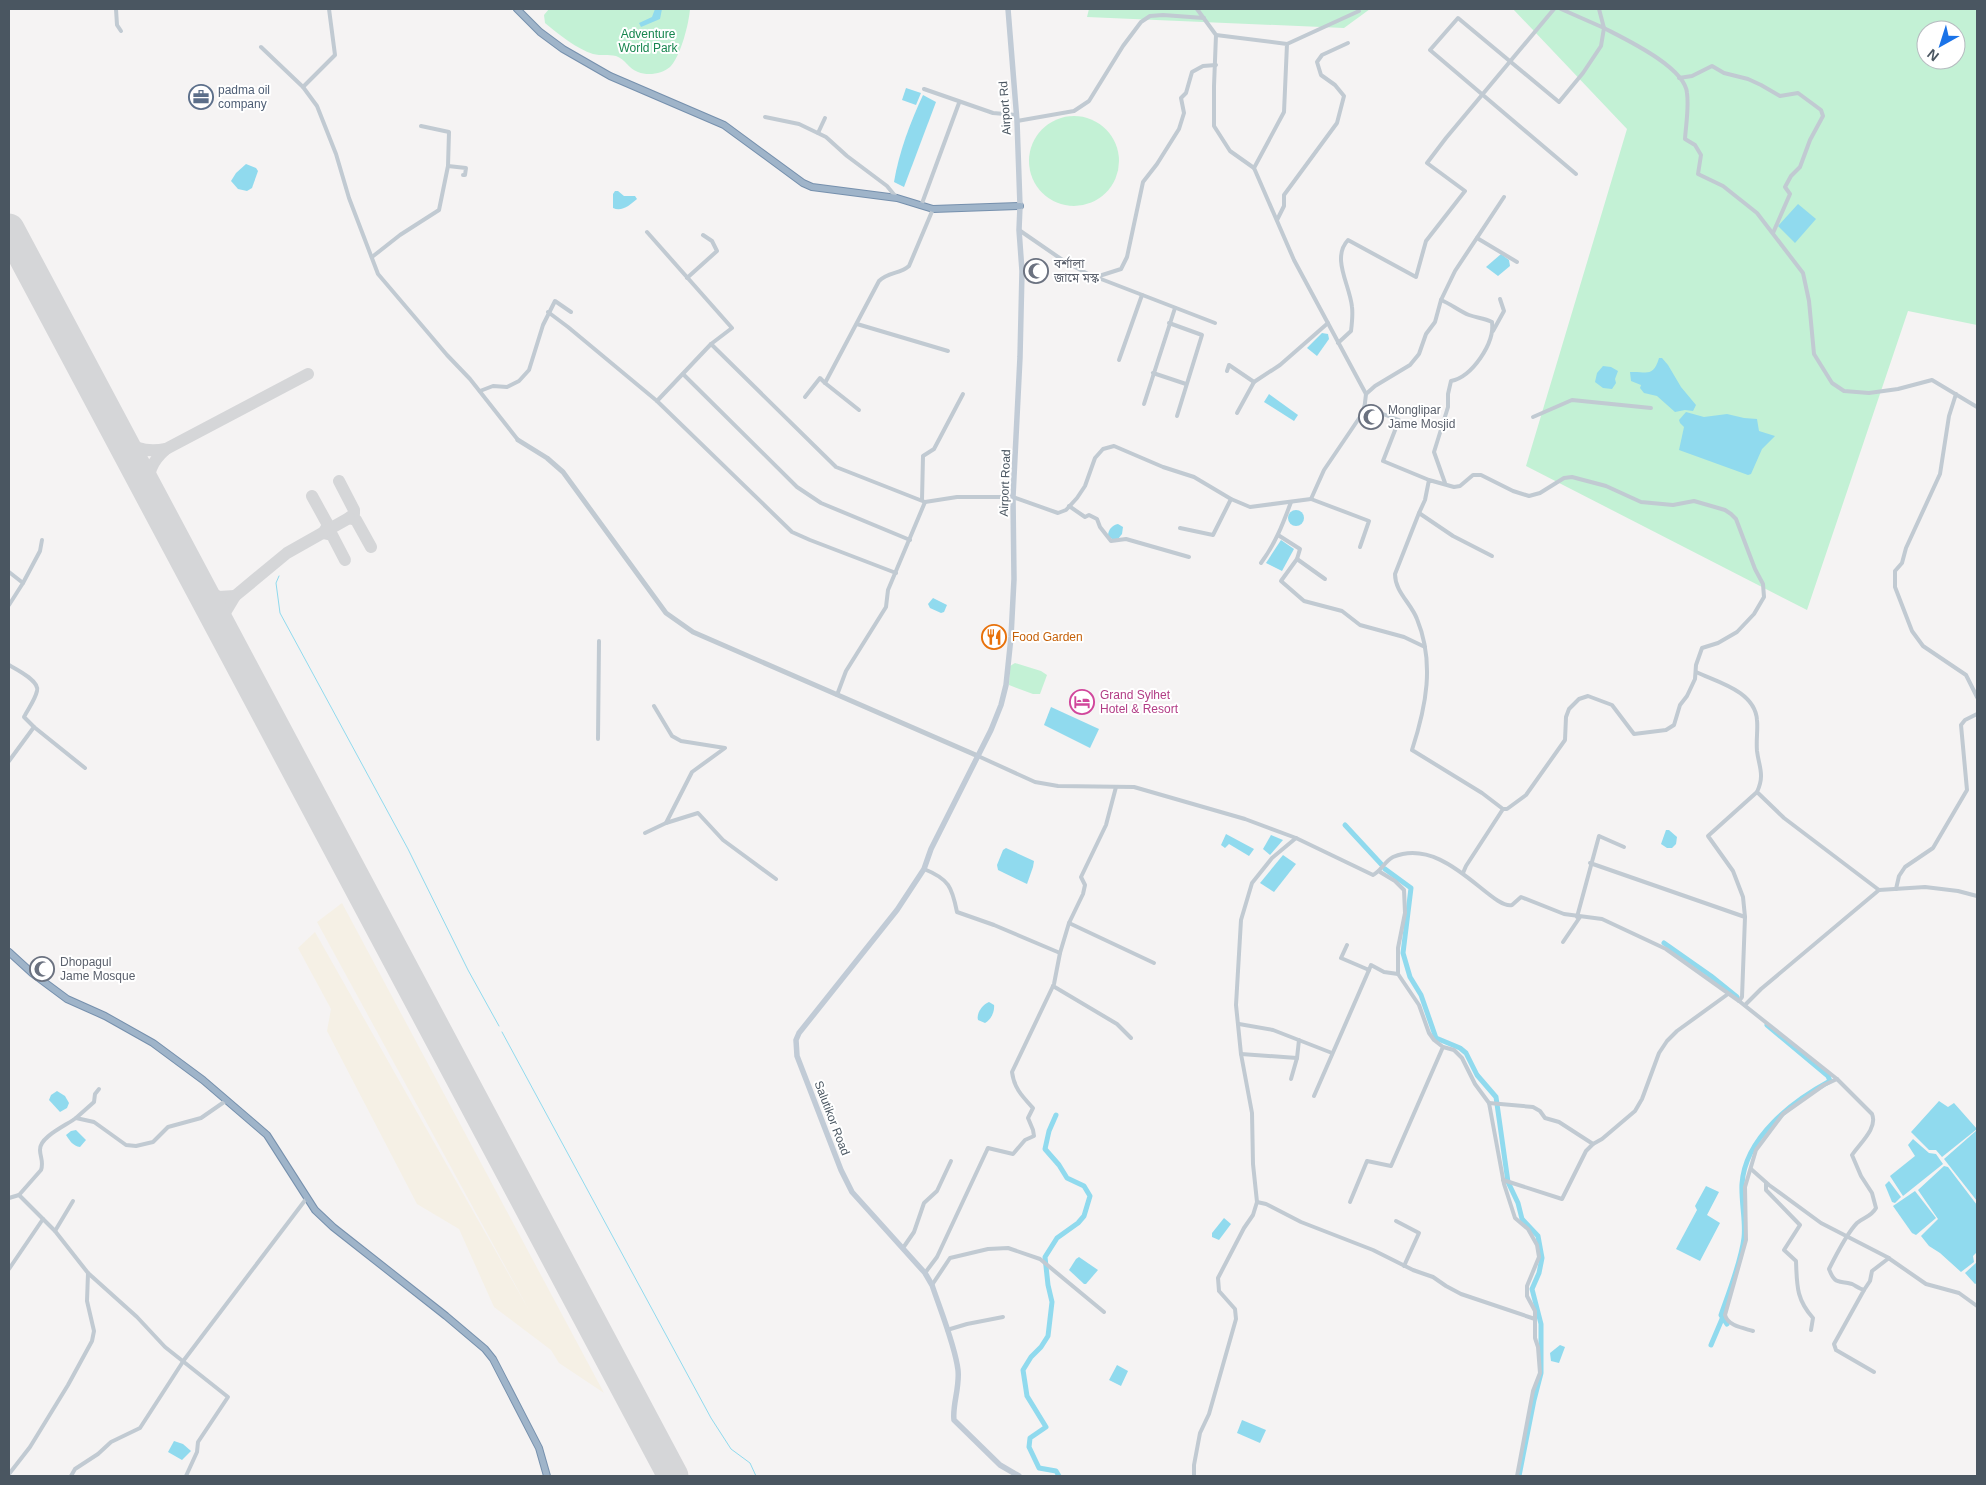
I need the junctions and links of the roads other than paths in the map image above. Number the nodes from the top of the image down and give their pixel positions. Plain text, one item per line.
1 (329, 9) edge
2 (517, 9) edge
3 (1008, 9) edge
4 (1197, 9) edge
5 (1554, 9) edge
6 (1562, 9) edge
7 (1599, 9) edge
8 (1359, 11) dead end
9 (115, 13) edge
10 (1204, 18) junction
11 (1604, 28) junction
12 (121, 31) dead end
13 (1216, 35) junction
14 (1348, 42) dead end
15 (1287, 44) junction
16 (261, 47) dead end
17 (1509, 62) junction
18 (1216, 65) junction
19 (1679, 78) junction
20 (303, 87) junction
21 (924, 89) dead end
22 (1482, 95) junction
23 (959, 103) junction
24 (765, 117) dead end
25 (825, 118) dead end
26 (1017, 118) junction
27 (422, 126) dead end
28 (818, 133) junction
29 (448, 166) junction
30 (1254, 168) junction
31 (1576, 174) dead end
32 (463, 175) dead end
33 (897, 198) junction
34 (1504, 198) dead end
35 (921, 206) junction
36 (1020, 206) junction
37 (933, 209) junction
38 (1276, 220) junction
39 (1019, 230) junction
40 (647, 232) dead end
41 (1773, 233) junction
42 (703, 235) dead end
43 (1477, 238) junction
44 (372, 257) junction
45 (1517, 262) dead end
46 (1096, 277) junction
47 (687, 278) junction
48 (1142, 295) junction
49 (1500, 299) dead end
50 (1441, 300) junction
51 (1174, 308) junction
52 (548, 312) junction
53 (571, 312) dead end
54 (1169, 323) junction
55 (1215, 323) dead end
56 (857, 324) junction
57 (1328, 324) junction
58 (1493, 331) junction
59 (1338, 343) junction
60 (711, 344) junction
61 (948, 351) dead end
62 (1120, 360) dead end
63 (1227, 371) dead end
64 (683, 374) junction
65 (1153, 374) junction
66 (1254, 382) junction
67 (825, 383) junction
68 (1186, 384) junction
69 (480, 391) junction
70 (963, 394) dead end
71 (1366, 394) junction
72 (1956, 394) junction
73 (805, 397) dead end
74 (657, 402) junction
75 (1144, 404) dead end
76 (1364, 407) junction
77 (1977, 407) edge
78 (1652, 408) dead end
79 (859, 410) dead end
80 (1237, 413) dead end
81 (1177, 416) dead end
82 (1533, 417) dead end
83 (518, 440) joint
84 (1429, 480) junction
85 (1445, 484) junction
86 (1013, 497) junction
87 (1311, 498) junction
88 (1231, 500) junction
89 (924, 501) junction
90 (1291, 502) junction
91 (1069, 506) junction
92 (1419, 513) junction
93 (1180, 528) dead end
94 (1278, 535) junction
95 (42, 540) dead end
96 (910, 540) junction
97 (1360, 547) dead end
98 (1492, 556) dead end
99 (1188, 557) dead end
100 (1297, 559) junction
101 (1261, 563) dead end
102 (9, 572) edge
103 (896, 573) junction
104 (1324, 579) dead end
105 (23, 583) junction
106 (9, 605) edge
107 (599, 641) dead end
108 (1425, 647) junction
109 (9, 664) edge
110 (1696, 672) junction
111 (837, 695) junction
112 (1977, 697) edge
113 (654, 706) dead end
114 (1977, 714) edge
115 (34, 726) junction
116 (598, 739) dead end
117 (978, 756) junction
118 (9, 761) edge
119 (85, 768) dead end
120 (1116, 787) junction
121 (1757, 792) junction
122 (1503, 809) junction
123 (666, 823) junction
124 (645, 833) dead end
125 (1296, 838) junction
126 (1624, 847) dead end
127 (1590, 863) junction
128 (924, 869) junction
129 (1380, 872) junction
130 (1463, 873) junction
131 (776, 879) dead end
132 (1896, 889) junction
133 (1879, 890) junction
134 (1977, 896) edge
135 (1578, 917) junction
136 (1745, 917) junction
137 (1068, 923) junction
138 (1563, 942) dead end
139 (1347, 945) dead end
140 (9, 952) edge
141 (1060, 953) junction
142 (1154, 963) dead end
143 (1368, 970) junction
144 (1398, 974) junction
145 (1053, 986) junction
146 (1728, 994) junction
147 (1739, 1001) junction
148 (1745, 1006) junction
149 (1239, 1024) junction
150 (1131, 1038) dead end
151 (1299, 1040) junction
152 (1443, 1047) junction
153 (1332, 1053) junction
154 (1241, 1054) junction
155 (1297, 1058) junction
156 (1290, 1079) dead end
157 (1836, 1079) junction
158 (99, 1088) dead end
159 (1314, 1096) dead end
160 (227, 1100) junction
161 (1491, 1103) junction
162 (76, 1118) junction
163 (1593, 1144) junction
164 (951, 1161) dead end
165 (1751, 1169) junction
166 (1506, 1180) junction
167 (1766, 1183) junction
168 (19, 1195) junction
169 (9, 1198) edge
170 (306, 1199) junction
171 (73, 1201) dead end
172 (1257, 1202) junction
173 (1350, 1202) dead end
174 (43, 1219) junction
175 (1396, 1221) dead end
176 (54, 1231) junction
177 (1848, 1237) junction
178 (902, 1248) junction
179 (1888, 1258) junction
180 (1404, 1266) junction
181 (9, 1269) edge
182 (88, 1273) junction
183 (926, 1273) junction
184 (932, 1285) junction
185 (1864, 1290) junction
186 (1977, 1306) edge
187 (1104, 1312) dead end
188 (1003, 1317) dead end
189 (1535, 1318) junction
190 (946, 1330) junction
191 (1811, 1330) dead end
192 (1753, 1331) dead end
193 (184, 1360) junction
194 (1874, 1372) dead end
195 (9, 1474) edge
196 (71, 1476) edge
197 (186, 1476) edge
198 (547, 1476) edge
199 (1019, 1476) edge
200 (1194, 1476) edge
201 (1517, 1476) edge

1 - 20 street
2 - 33 highway
3 - 26 main road, Airport Rd
4 - 10 street
5 - 17 street
6 - 11 street
7 - 11 street
8 - 15 street
9 - 12 street
10 - 13 street
10 - 26 street
11 - 17 street
11 - 19 street
13 - 15 street
13 - 18 street
14 - 38 street
15 - 30 street
16 - 20 street
17 - 22 street
17 - 22 street
18 - 30 street
18 - 46 street
19 - 41 street
19 - 41 street
20 - 44 street
21 - 23 street
22 - 31 street
22 - 59 street
23 - 26 street
23 - 35 street
24 - 28 street
25 - 28 street
26 - 36 main road, Airport Rd
27 - 29 street
28 - 33 street
29 - 32 street
29 - 44 street
30 - 38 street
33 - 35 highway
34 - 43 street
35 - 37 highway
36 - 37 highway
36 - 39 main road, Airport Road
37 - 56 street
38 - 57 street
39 - 46 street
39 - 86 main road, Airport Road
40 - 47 street
41 - 72 street
42 - 47 street
43 - 45 street
43 - 50 street
44 - 69 street
46 - 48 street
47 - 60 street
48 - 51 street
48 - 62 street
49 - 58 street
50 - 58 street
50 - 71 street
51 - 54 street
51 - 55 street
52 - 53 street
52 - 69 street
52 - 74 street
54 - 65 street
54 - 68 street
56 - 61 street
56 - 67 street
57 - 59 street
57 - 66 street
58 - 85 street
59 - 71 street
60 - 64 street
60 - 89 street
63 - 66 street
64 - 74 street
64 - 96 street
65 - 68 street
65 - 75 street
66 - 80 street
67 - 73 street
67 - 79 street
68 - 81 street
69 - 83 street
70 - 89 street
71 - 76 street
72 - 77 street
72 - 112 street
74 - 103 street
76 - 84 street
76 - 87 street
78 - 82 street
83 - 111 street
84 - 85 street
84 - 92 street
85 - 110 street
86 - 89 street
86 - 91 street
86 - 117 main road, Airport Road
87 - 90 street
87 - 97 street
88 - 90 street
88 - 91 street
88 - 93 street
89 - 96 street
90 - 94 street
91 - 99 street
92 - 98 street
92 - 108 street
94 - 100 street
94 - 101 street
95 - 105 street
96 - 103 street
100 - 104 street
100 - 108 street
102 - 105 street
103 - 111 street
105 - 106 street
107 - 116 street
108 - 122 street
109 - 115 street
110 - 121 street
110 - 122 street
111 - 117 street
113 - 123 street
114 - 132 street
115 - 118 street
115 - 119 street
117 - 120 street
117 - 128 main road, Salutikor Road
120 - 125 street
120 - 137 street
121 - 133 street
121 - 136 street
122 - 130 street
123 - 124 street
123 - 131 street
125 - 129 street
125 - 149 street
126 - 127 street
127 - 135 street
127 - 136 street
128 - 141 street
128 - 178 main road, Salutikor Road
129 - 130 street
129 - 144 street
130 - 135 street
132 - 133 street
132 - 134 street
133 - 148 street
135 - 138 street
135 - 146 street
136 - 147 street
137 - 141 street
137 - 142 street
139 - 143 street
140 - 160 highway
141 - 145 street
143 - 144 street
143 - 153 street
144 - 152 street
145 - 150 street
145 - 183 street
146 - 147 street
146 - 163 street
147 - 148 street
148 - 157 street
149 - 151 street
149 - 154 street
151 - 153 street
151 - 155 street
152 - 161 street
152 - 173 street
153 - 159 street
154 - 155 street
154 - 172 street
155 - 156 street
157 - 165 street
157 - 177 street
158 - 162 street
160 - 162 street
160 - 170 highway
161 - 163 street
161 - 166 street
162 - 168 street
163 - 166 street
164 - 178 street
165 - 167 street
165 - 192 street
166 - 189 street
167 - 177 street
167 - 191 street
168 - 169 street
168 - 174 street
170 - 193 street
170 - 198 highway
171 - 176 street
172 - 180 street
172 - 200 street
174 - 176 street
174 - 181 street
175 - 180 street
176 - 182 street
177 - 179 street
177 - 185 street
178 - 183 main road, Salutikor Road
179 - 185 street
179 - 186 street
180 - 189 street
182 - 193 street
182 - 195 street
183 - 184 main road, Salutikor Road
184 - 187 street
184 - 190 main road, Salutikor Road
185 - 194 street
188 - 190 street
189 - 201 street
190 - 199 main road, Salutikor Road
193 - 196 street
193 - 197 street

